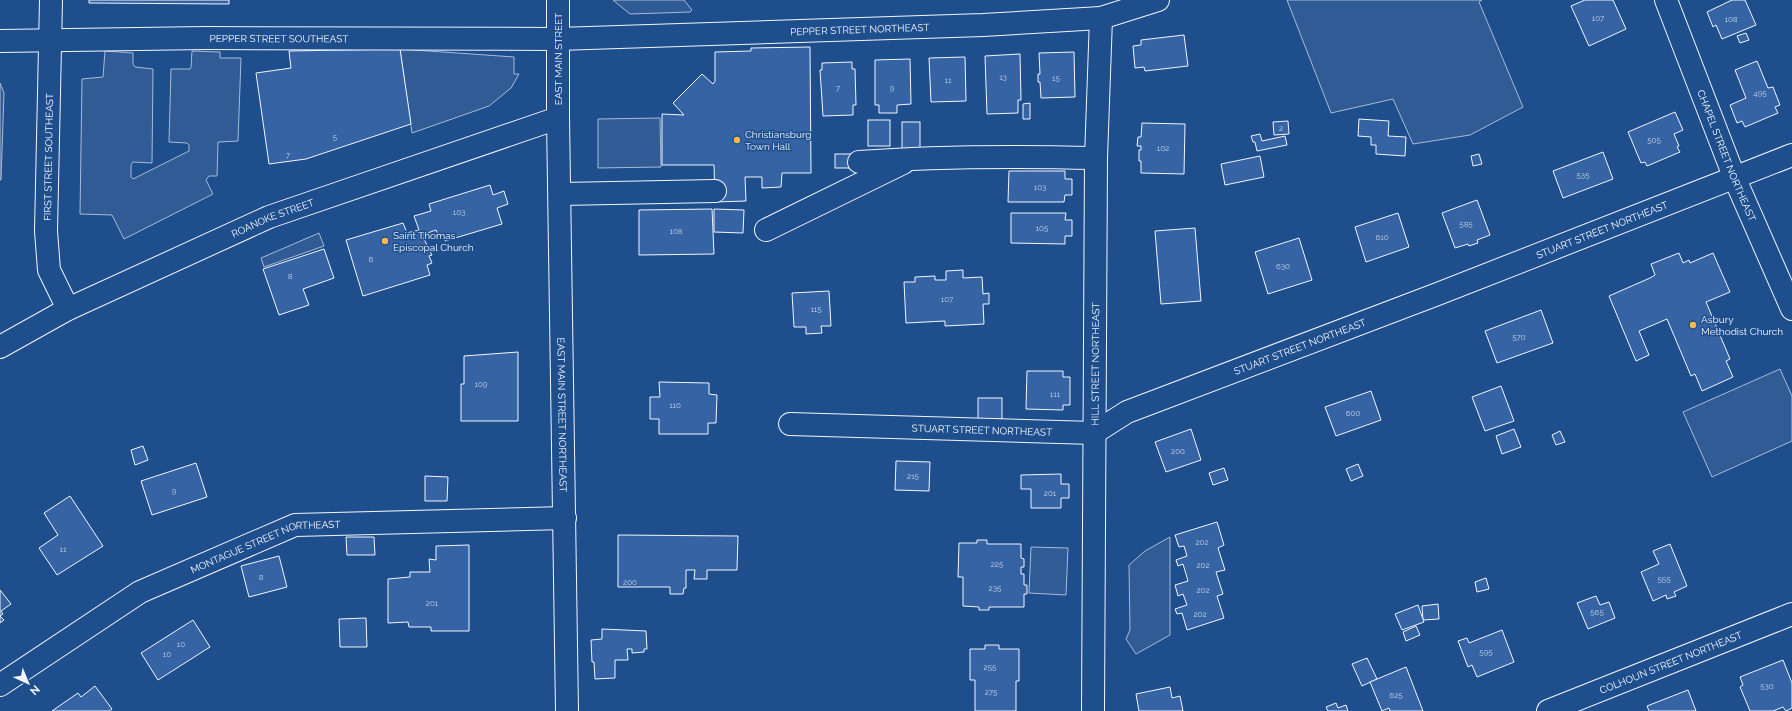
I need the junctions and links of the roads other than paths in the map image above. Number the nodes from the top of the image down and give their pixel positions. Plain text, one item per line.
1 (51, 0) edge
2 (558, 0) edge
3 (1158, 0) edge
4 (1666, 0) edge
5 (1101, 18) junction
6 (50, 39) junction
7 (558, 39) junction
8 (0, 41) edge
9 (558, 118) junction
10 (1792, 155) edge
11 (914, 158) junction
12 (1096, 158) junction
13 (859, 162) dead end
14 (1735, 179) junction
15 (715, 190) dead end
16 (561, 194) junction
17 (766, 230) dead end
18 (68, 309) junction
19 (1792, 309) edge
20 (0, 347) edge
21 (790, 424) dead end
22 (1094, 434) junction
23 (565, 518) junction
24 (1792, 614) edge
25 (0, 685) edge
26 (567, 711) edge
27 (1094, 711) edge
28 (1548, 711) edge

1 - 6 street, FIRST STREET SOUTHEAST
2 - 7 street, EAST MAIN STREET
3 - 5 street, PEPPER STREET NORTHEAST
4 - 14 street, CHAPEL STREET NORTHEAST
5 - 7 street, PEPPER STREET NORTHEAST
5 - 12 street, HILL STREET NORTHEAST
6 - 7 street, PEPPER STREET SOUTHEAST
6 - 8 street, PEPPER STREET SOUTHEAST
6 - 18 street, FIRST STREET SOUTHEAST
7 - 9 street, EAST MAIN STREET
9 - 16 street, EAST MAIN STREET NORTHEAST
9 - 18 street, ROANOKE STREET
10 - 14 street, STUART STREET NORTHEAST
11 - 12 street
11 - 13 street
11 - 17 street
12 - 22 street, HILL STREET NORTHEAST
14 - 19 street, CHAPEL STREET NORTHEAST
14 - 22 street, STUART STREET NORTHEAST
15 - 16 street
16 - 23 street, EAST MAIN STREET NORTHEAST
18 - 20 street, ROANOKE STREET
21 - 22 street, STUART STREET NORTHEAST
22 - 27 street, HILL STREET NORTHEAST
23 - 25 street, MONTAGUE STREET NORTHEAST
23 - 26 street, EAST MAIN STREET NORTHEAST
24 - 28 street, COLHOUN STREET NORTHEAST

